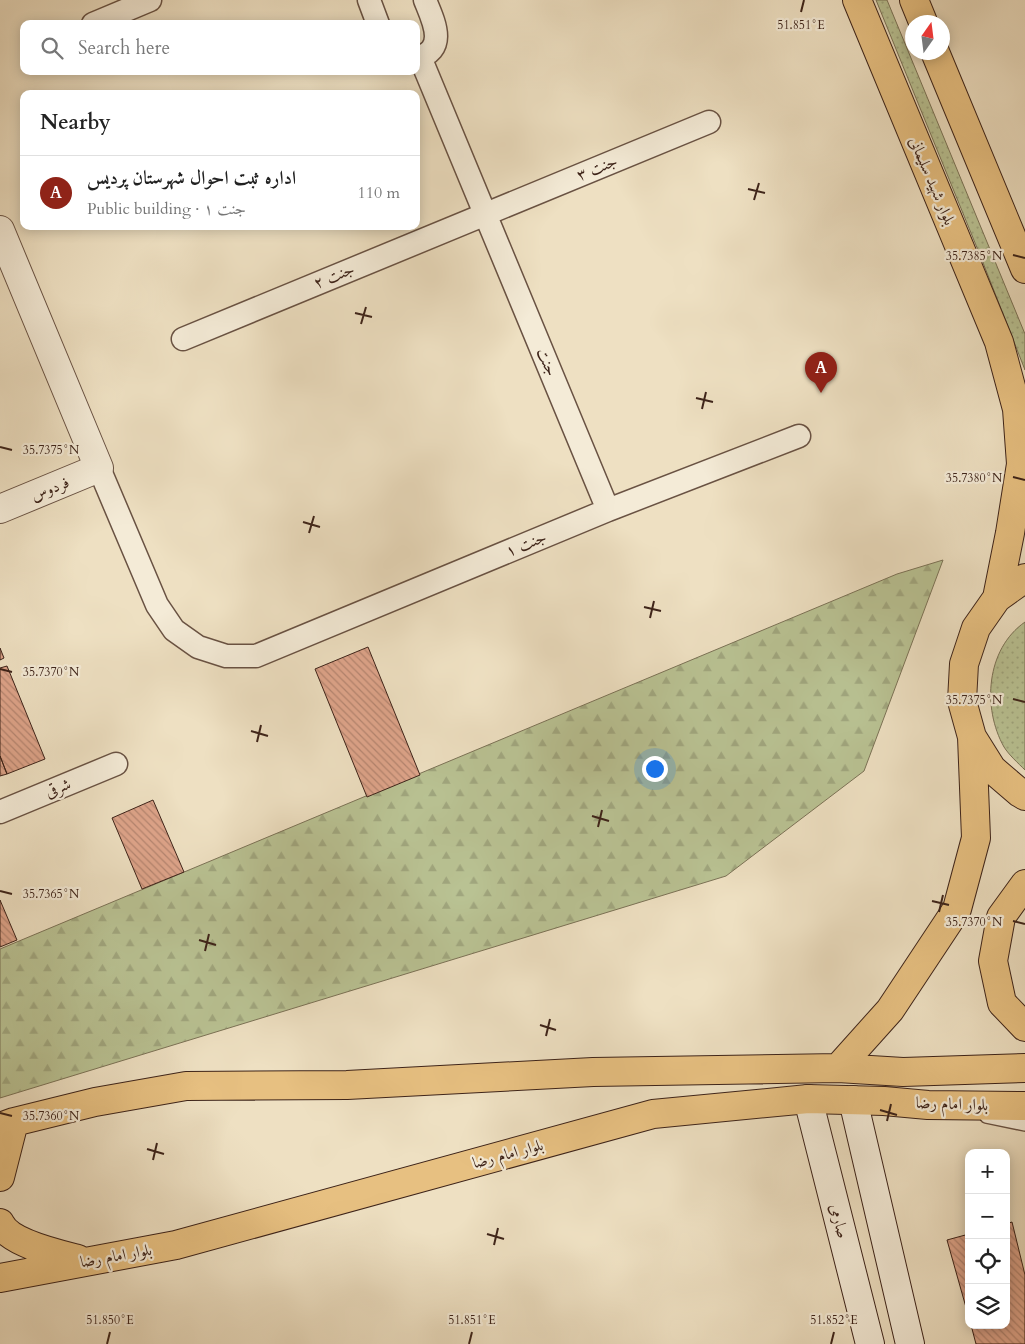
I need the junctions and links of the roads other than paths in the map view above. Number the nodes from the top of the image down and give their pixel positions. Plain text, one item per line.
1 (150, 0) edge
2 (369, 0) edge
3 (425, 0) edge
4 (857, 0) edge
5 (914, 0) edge
6 (920, 15) edge
7 (102, 20) edge
8 (376, 20) edge
9 (420, 57) edge
10 (938, 60) edge
11 (420, 63) edge
12 (709, 122) dead end
13 (485, 214) junction
14 (0, 230) edge
15 (1025, 269) edge
16 (182, 339) dead end
17 (799, 436) dead end
18 (100, 468) junction
19 (0, 509) edge
20 (608, 510) junction
21 (1025, 578) edge
22 (998, 598) junction
23 (972, 737) junction
24 (116, 764) dead end
25 (1025, 796) edge
26 (0, 812) edge
27 (1025, 884) edge
28 (1025, 1027) edge
29 (838, 1068) junction
30 (1025, 1068) edge
31 (808, 1099) junction
32 (853, 1100) junction
33 (928, 1104) junction
34 (1025, 1106) edge
35 (7, 1125) edge
36 (1025, 1125) edge
37 (0, 1177) edge
38 (0, 1223) edge
39 (85, 1261) junction
40 (0, 1278) edge
41 (870, 1344) edge
42 (910, 1344) edge

1 - 7 street
2 - 8 street
3 - 9 street
4 - 22 main road, بلوار شهید سلیمانی
5 - 6 main road
10 - 15 main road
11 - 13 street, جنت
12 - 13 street, جنت ۳
13 - 16 street, جنت ۲
13 - 20 street, جنت
14 - 18 main road
17 - 20 street, جنت ۱
18 - 19 main road, فردوس
18 - 20 street, جنت ۱
21 - 22 main road
22 - 23 main road
23 - 25 main road
23 - 29 main road
24 - 26 street, شرقی
27 - 28 main road
29 - 30 main road, بلوار امام رضا
29 - 35 main road, بلوار امام رضا
31 - 32 main road, بلوار امام رضا
31 - 39 main road, بلوار امام رضا
31 - 41 main road, صارمی
32 - 33 main road, بلوار امام رضا
32 - 42 main road
33 - 34 main road, بلوار امام رضا
33 - 36 lane
35 - 37 main road
38 - 39 main road
39 - 40 main road, بلوار امام رضا

